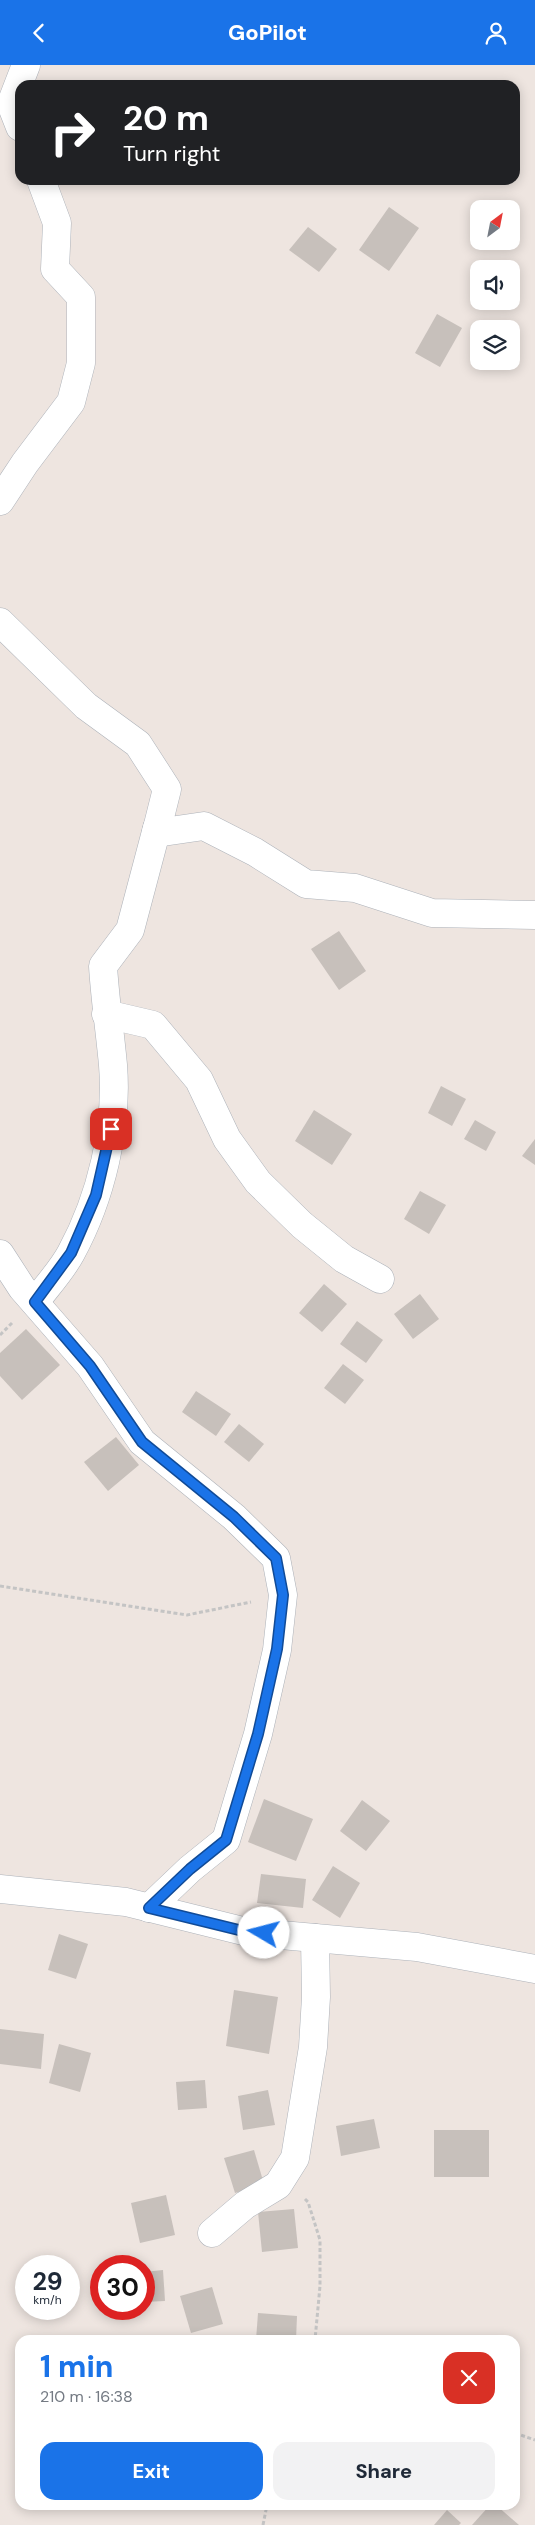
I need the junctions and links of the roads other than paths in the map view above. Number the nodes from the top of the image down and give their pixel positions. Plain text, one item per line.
1 (26, 65) edge
2 (20, 80) edge
3 (15, 94) edge
4 (15, 115) edge
5 (43, 185) edge
6 (0, 501) edge
7 (0, 622) edge
8 (157, 828) junction
9 (535, 915) edge
10 (106, 1014) junction
11 (0, 1254) edge
12 (380, 1279) dead end
13 (35, 1302) junction
14 (0, 1889) edge
15 (149, 1908) junction
16 (315, 1938) junction
17 (535, 1969) edge
18 (212, 2233) dead end

1 - 2 street
3 - 4 street
5 - 6 street
7 - 8 street
8 - 9 street
8 - 10 street
10 - 12 street
10 - 13 street
11 - 13 street
13 - 15 street
14 - 15 street
15 - 16 street
16 - 17 street
16 - 18 street

